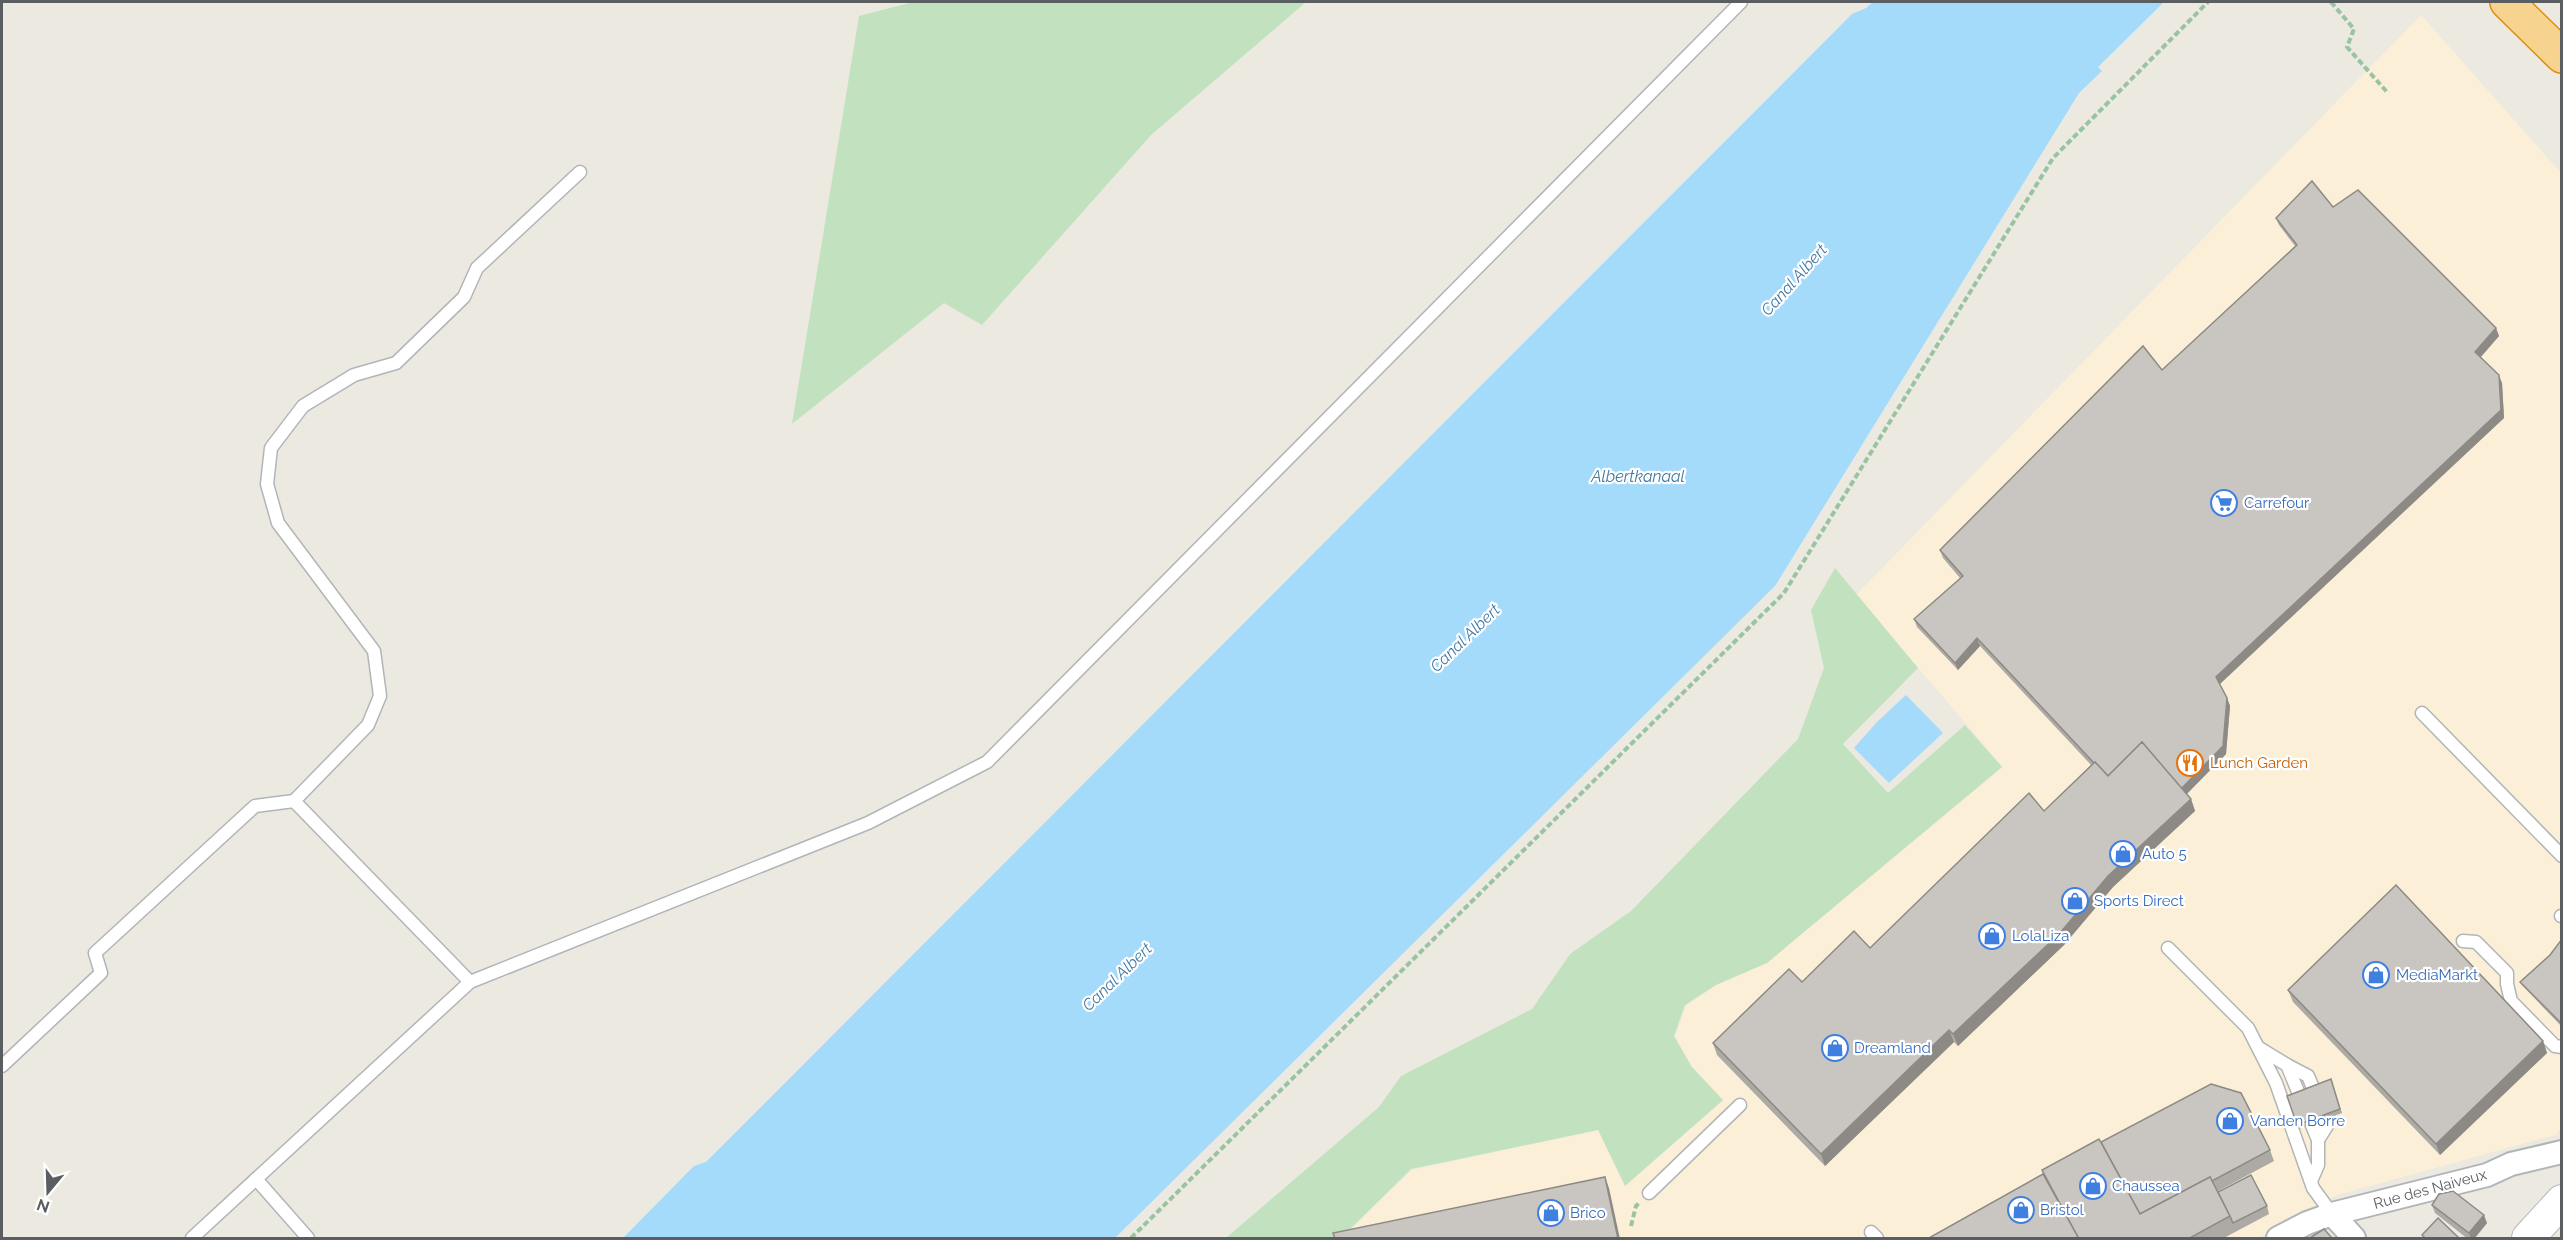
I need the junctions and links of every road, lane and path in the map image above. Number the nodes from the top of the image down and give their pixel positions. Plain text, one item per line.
1 (1741, 2) edge
2 (2208, 2) edge
3 (2331, 2) edge
4 (2507, 2) edge
5 (2562, 56) edge
6 (2386, 92) dead end
7 (580, 172) dead end
8 (2422, 713) dead end
9 (294, 801) junction
10 (2562, 856) edge
11 (2463, 941) dead end
12 (2168, 948) dead end
13 (470, 982) junction
14 (2258, 1047) junction
15 (2562, 1047) edge
16 (2, 1066) edge
17 (1740, 1105) dead end
18 (2562, 1152) edge
19 (2562, 1178) edge
20 (256, 1179) junction
21 (2311, 1181) junction
22 (1646, 1197) joint
23 (2332, 1215) junction
24 (2544, 1220) edge
25 (1632, 1226) dead end
26 (305, 1237) edge
27 (192, 1239) edge
28 (1131, 1239) edge
29 (2278, 1239) edge
30 (2354, 1239) edge

1 - 13 lane
2 - 28 path
3 - 6 path
4 - 5 highway
7 - 9 lane
8 - 10 lane
9 - 13 lane
9 - 16 lane
11 - 15 lane
12 - 14 lane
13 - 20 lane
14 - 21 lane
14 - 21 lane
17 - 22 lane
18 - 23 street, Rue des Naiveux
19 - 24 main road
20 - 26 lane
20 - 27 lane
21 - 23 lane
22 - 25 path
23 - 29 street, Rue des Naiveux
23 - 30 street

